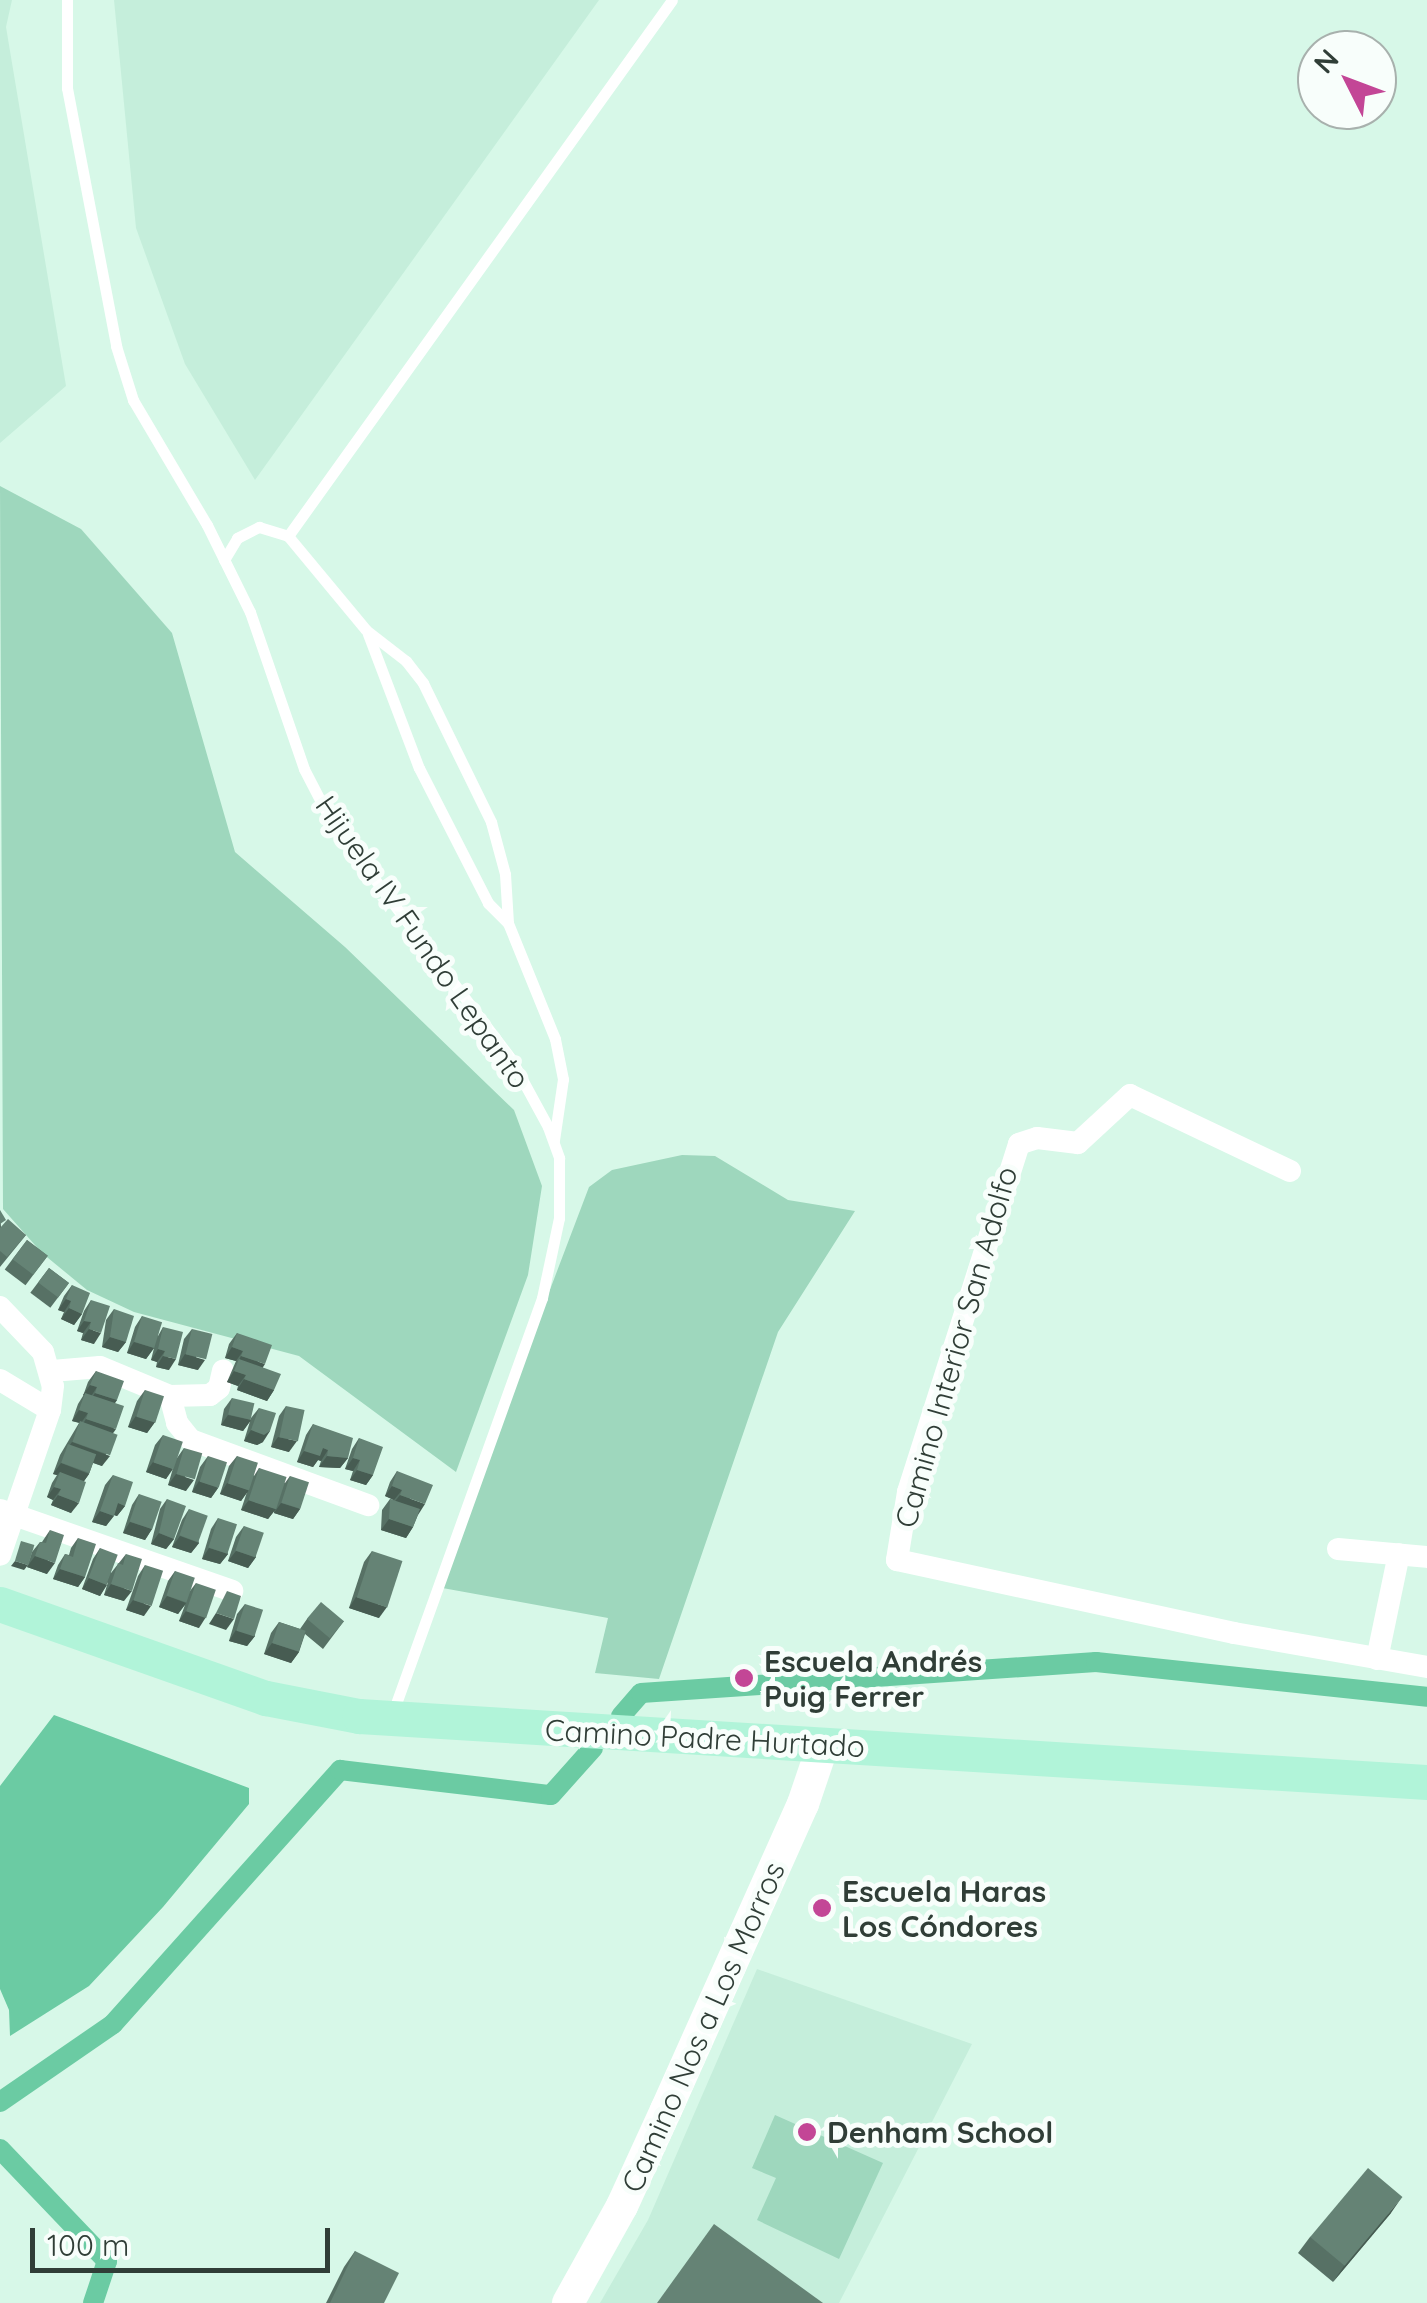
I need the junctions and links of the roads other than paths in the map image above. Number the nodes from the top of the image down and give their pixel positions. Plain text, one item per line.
1 (68, 0) edge
2 (672, 0) edge
3 (288, 536) junction
4 (224, 560) junction
5 (366, 630) junction
6 (508, 922) junction
7 (554, 1143) junction
8 (1290, 1170) dead end
9 (0, 1307) edge
10 (224, 1370) dead end
11 (52, 1371) junction
12 (0, 1380) edge
13 (170, 1396) junction
14 (50, 1410) junction
15 (368, 1505) dead end
16 (6, 1512) edge
17 (1338, 1548) dead end
18 (1399, 1554) junction
19 (0, 1555) edge
20 (1427, 1557) edge
21 (232, 1592) edge
22 (0, 1604) edge
23 (1378, 1659) junction
24 (1427, 1666) edge
25 (390, 1719) junction
26 (824, 1745) junction
27 (1427, 1782) edge
28 (568, 2303) edge

1 - 4 lane, Hijuela IV Fundo Lepanto
2 - 3 lane
3 - 4 lane
3 - 5 lane
4 - 7 lane, Hijuela IV Fundo Lepanto
5 - 6 lane
5 - 6 lane
6 - 7 lane
7 - 25 lane, Hijuela IV Fundo Lepanto
8 - 23 street, Camino Interior San Adolfo
9 - 11 street
10 - 13 street
11 - 13 street
11 - 14 street
12 - 14 street
13 - 15 street
14 - 16 street
16 - 19 street
16 - 21 street
17 - 18 street
18 - 20 street
18 - 23 street
22 - 25 main road, Camino Padre Hurtado
23 - 24 street, Camino Interior San Adolfo
25 - 26 main road, Camino Padre Hurtado
26 - 27 main road, Camino Padre Hurtado
26 - 28 main road, Camino Nos a Los Morros

